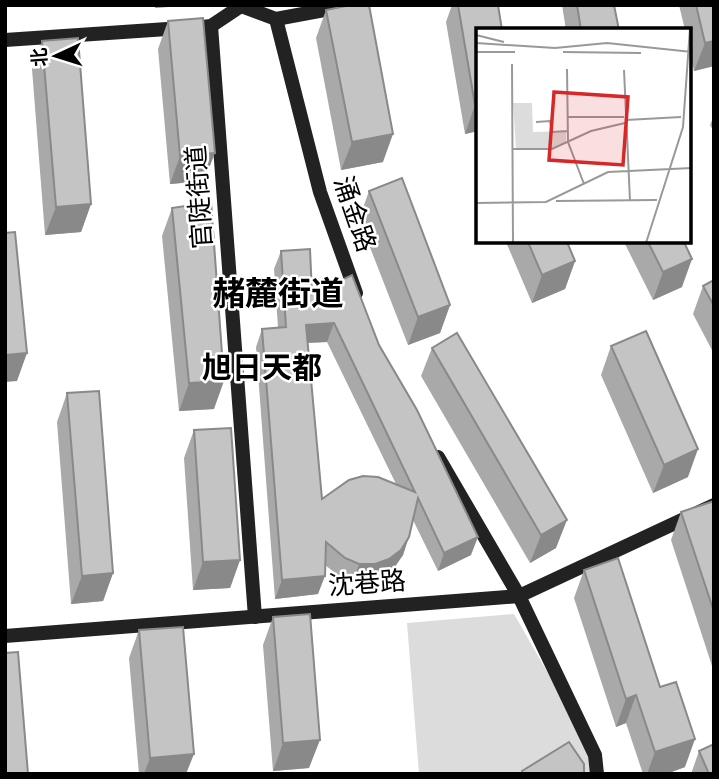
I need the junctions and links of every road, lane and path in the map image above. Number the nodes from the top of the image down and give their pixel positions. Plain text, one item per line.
1 (241, 5) edge
2 (351, 5) edge
3 (276, 19) junction
4 (211, 26) junction
5 (5, 40) edge
6 (362, 308) edge
7 (429, 442) edge
8 (714, 505) edge
9 (519, 596) junction
10 (255, 617) junction
11 (5, 636) edge
12 (597, 774) edge

1 - 3 street
1 - 4 street
2 - 3 street
3 - 6 street, 涌金路
4 - 5 street
4 - 10 street, 官陡街道
7 - 9 street
8 - 9 street, 沈巷路
9 - 10 street, 沈巷路
9 - 12 street
10 - 11 street, 沈巷路

